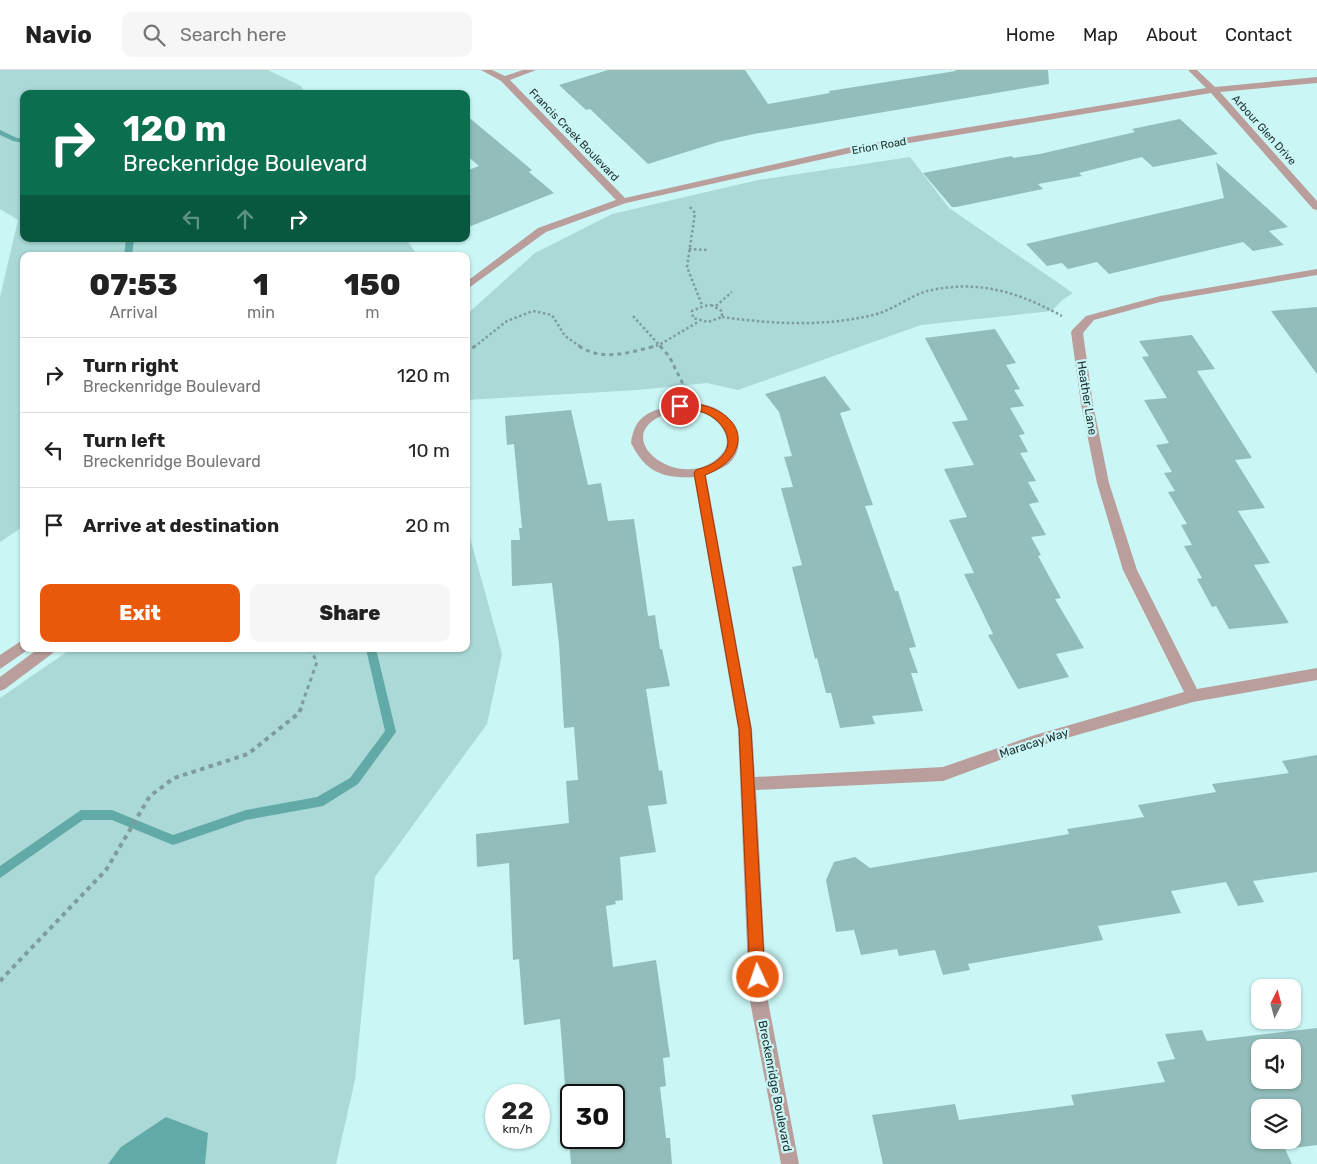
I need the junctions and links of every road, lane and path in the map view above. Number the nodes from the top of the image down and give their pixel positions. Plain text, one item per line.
1 (485, 70) edge
2 (532, 70) edge
3 (1192, 70) edge
4 (504, 79) junction
5 (1317, 80) edge
6 (1213, 90) junction
7 (676, 188) junction
8 (623, 201) junction
9 (1317, 208) edge
10 (689, 249) junction
11 (708, 250) dead end
12 (1317, 272) edge
13 (470, 284) edge
14 (732, 292) dead end
15 (702, 305) junction
16 (716, 306) junction
17 (634, 316) dead end
18 (722, 317) junction
19 (698, 322) junction
20 (1082, 326) junction
21 (659, 345) junction
22 (470, 350) edge
23 (695, 407) junction
24 (699, 473) junction
25 (20, 648) edge
26 (44, 652) edge
27 (312, 652) edge
28 (0, 663) edge
29 (1317, 674) edge
30 (0, 685) edge
31 (1193, 696) junction
32 (748, 784) junction
33 (0, 981) edge
34 (790, 1164) edge

1 - 4 street, Francis Creek Boulevard
2 - 4 street
3 - 6 street, Arbour Glen Drive
4 - 8 street, Francis Creek Boulevard
5 - 6 street, Erion Road
6 - 7 street, Erion Road
6 - 9 street, Arbour Glen Drive
7 - 8 street, Erion Road
7 - 10 path
8 - 13 street, Erion Road
10 - 11 path
10 - 15 path
12 - 20 street
14 - 16 path
15 - 16 path
15 - 19 path
16 - 18 path
17 - 21 path
18 - 19 path
18 - 20 path
19 - 21 path
20 - 31 street, Heather Lane
21 - 22 path
21 - 23 path
23 - 24 street
23 - 24 street
24 - 32 street, Breckenridge Boulevard
25 - 28 street
26 - 30 street
27 - 33 path
29 - 31 street, Maracay Way
31 - 32 street, Maracay Way
32 - 34 street, Breckenridge Boulevard

